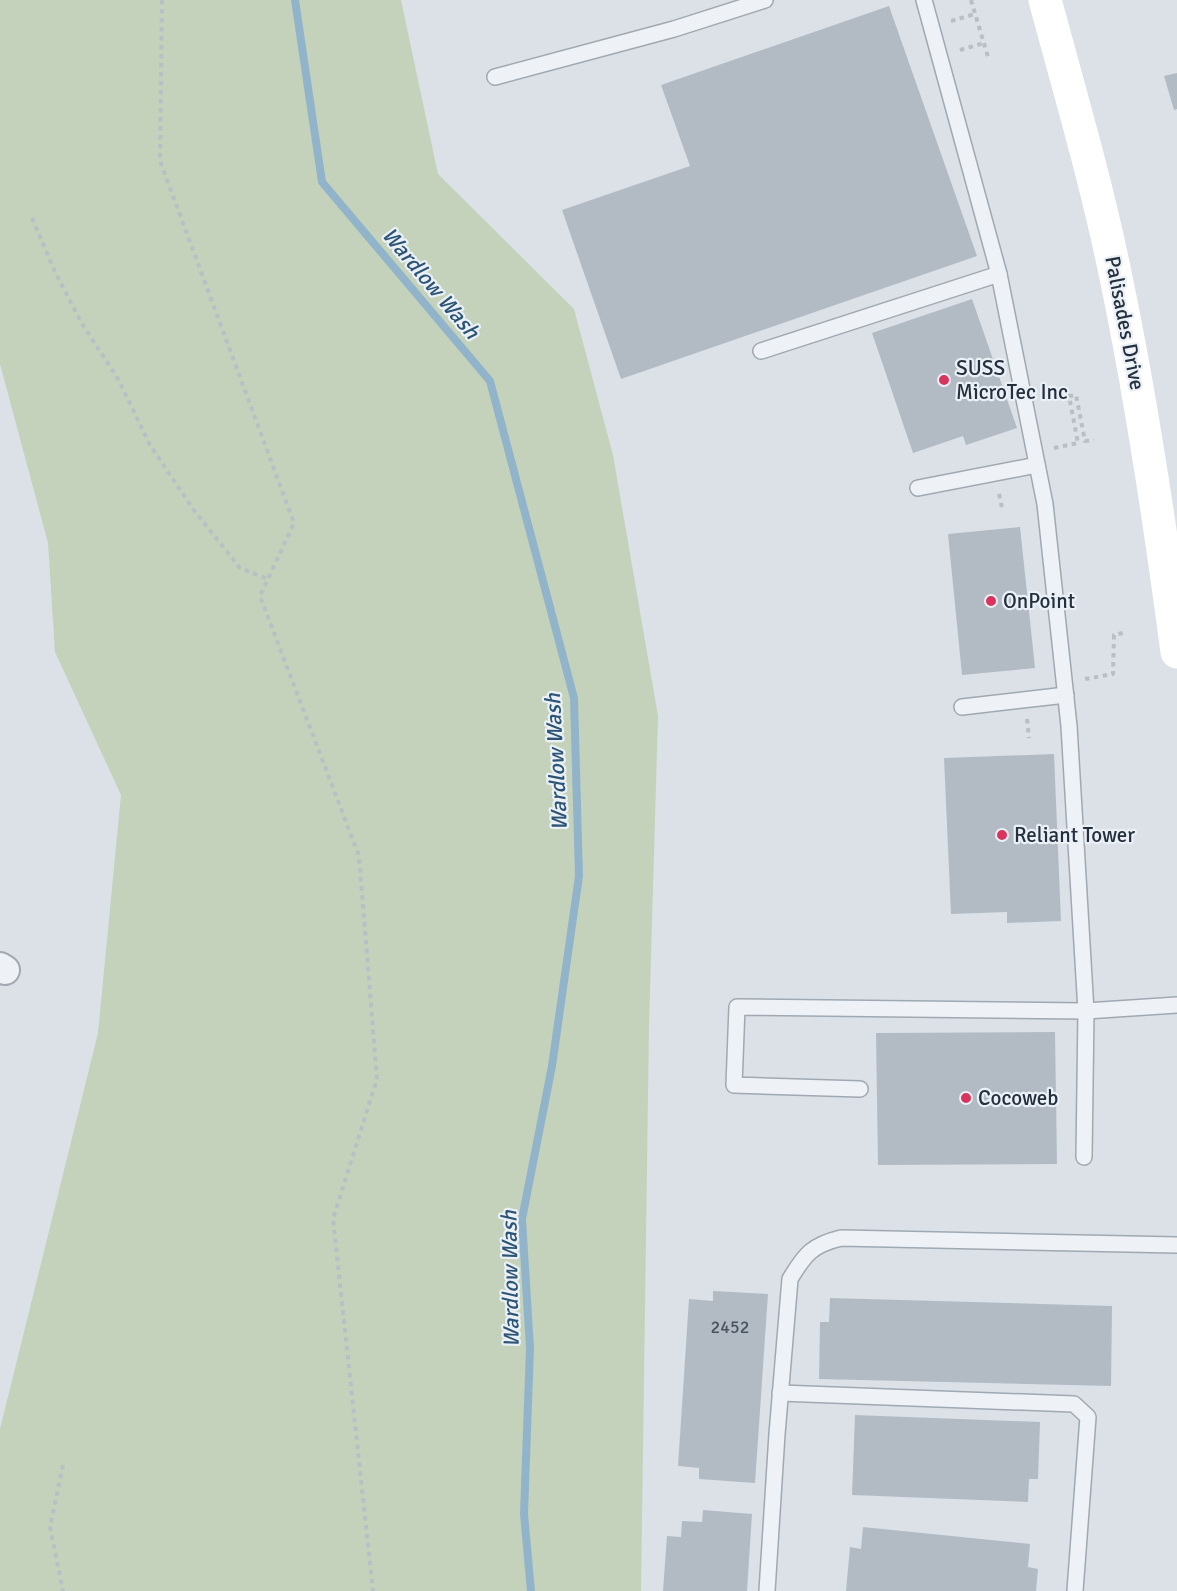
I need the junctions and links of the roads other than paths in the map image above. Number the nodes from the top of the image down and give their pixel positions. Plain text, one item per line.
1 (765, 0) edge
2 (924, 0) edge
3 (1045, 0) edge
4 (495, 77) dead end
5 (999, 274) junction
6 (761, 351) dead end
7 (1037, 465) junction
8 (918, 488) dead end
9 (1177, 652) edge
10 (1066, 695) junction
11 (962, 706) dead end
12 (1177, 1005) edge
13 (1086, 1011) junction
14 (860, 1089) dead end
15 (1084, 1157) dead end
16 (1177, 1245) edge
17 (780, 1393) junction
18 (767, 1591) edge
19 (1075, 1591) edge

1 - 4 lane
2 - 5 lane
3 - 9 street, Palisades Drive
5 - 6 lane
5 - 7 lane
7 - 8 lane
7 - 10 lane
10 - 11 lane
10 - 13 lane
12 - 13 lane
13 - 14 lane
13 - 15 lane
16 - 17 lane
17 - 18 lane
17 - 19 lane

